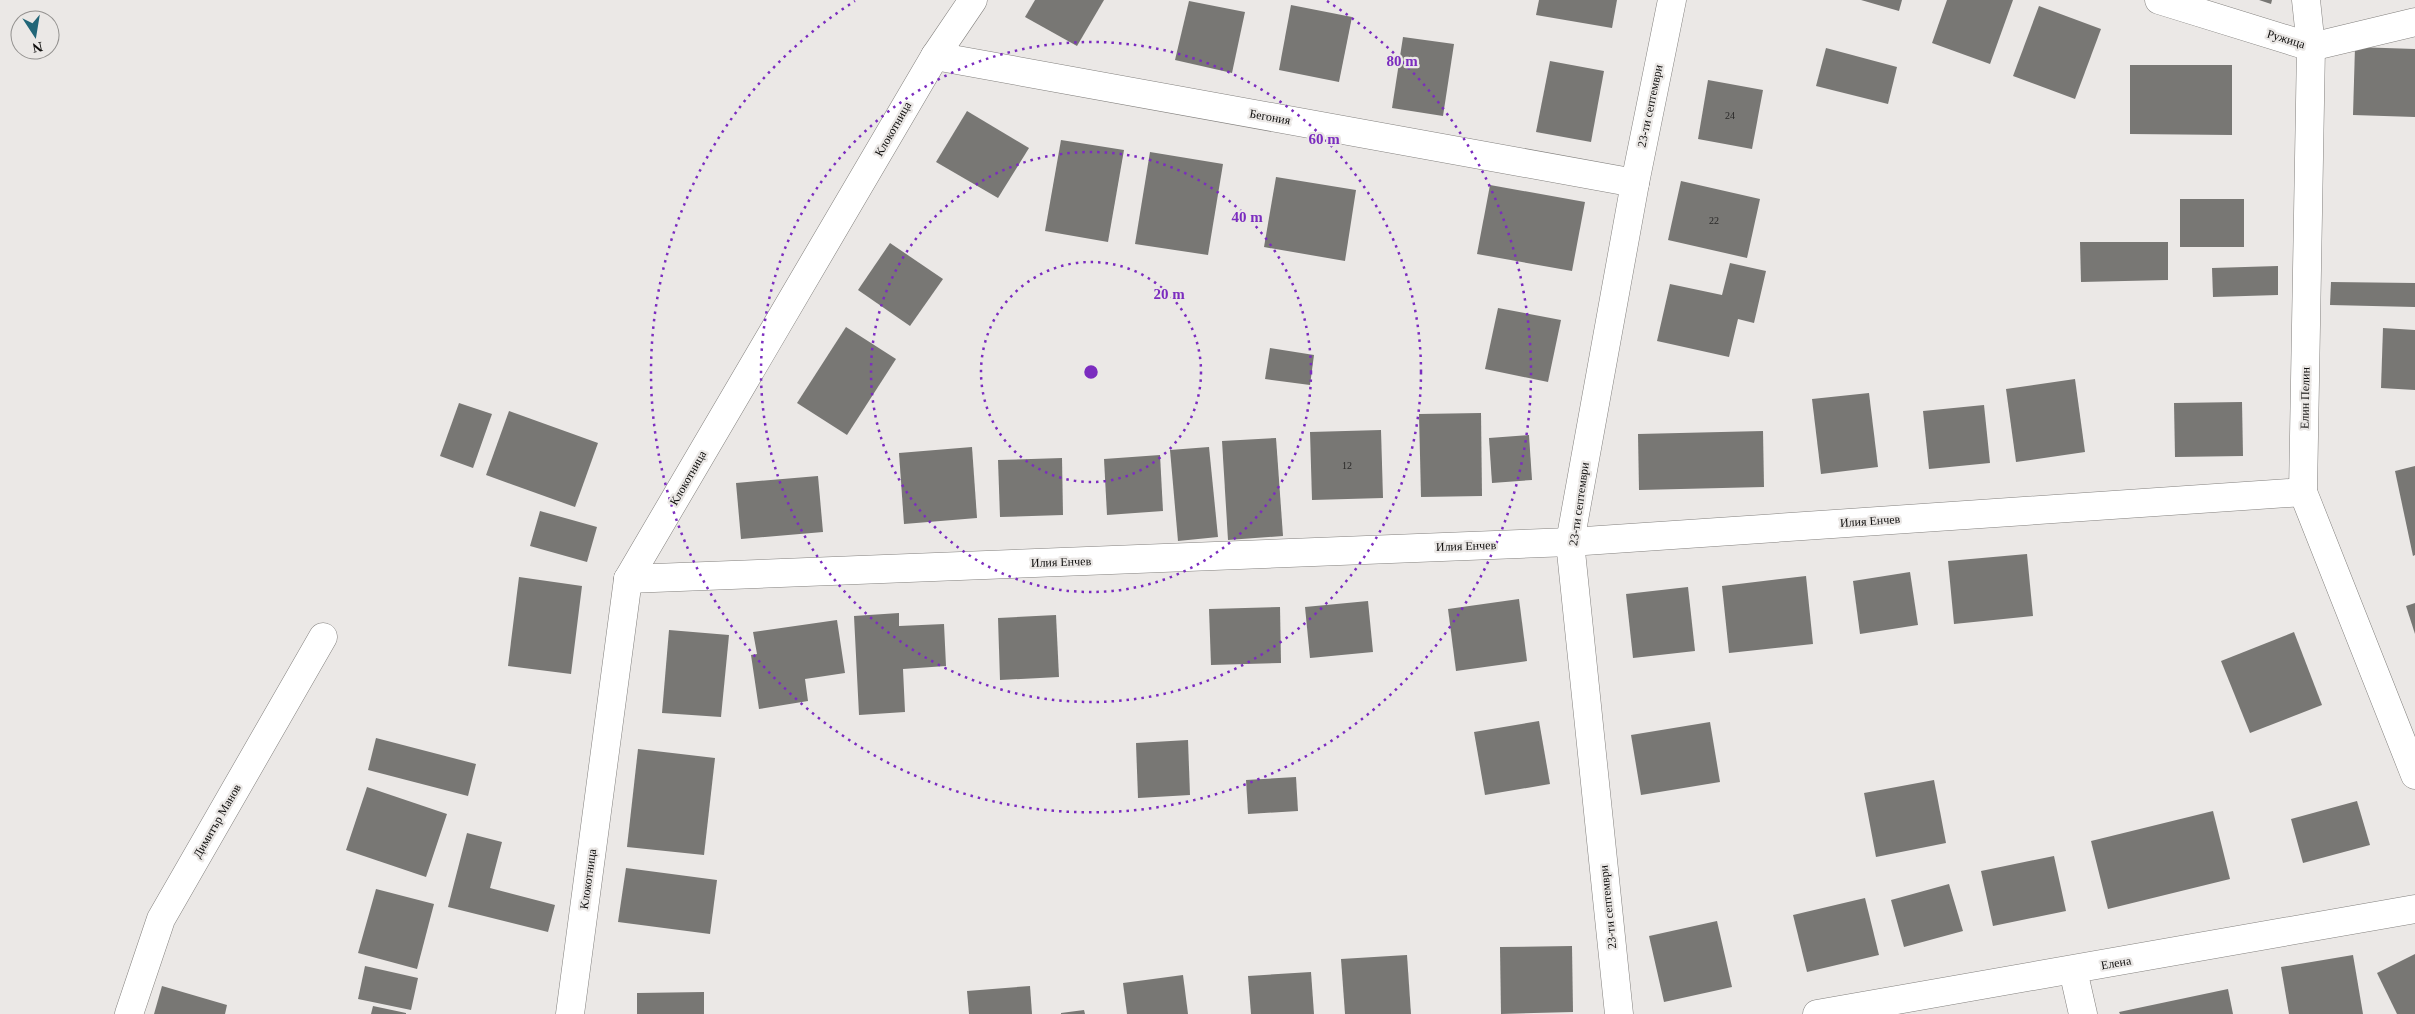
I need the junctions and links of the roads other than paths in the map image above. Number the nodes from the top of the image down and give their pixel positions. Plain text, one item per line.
1 (972, 0) edge
2 (1672, 0) edge
3 (2160, 0) edge
4 (2306, 0) edge
5 (2415, 22) edge
6 (2311, 47) junction
7 (935, 56) junction
8 (1634, 183) junction
9 (2303, 492) junction
10 (1570, 542) junction
11 (628, 579) junction
12 (323, 637) dead end
13 (2415, 774) edge
14 (2415, 909) edge
15 (2073, 970) junction
16 (129, 1014) edge
17 (570, 1014) edge
18 (1619, 1014) edge
19 (1818, 1014) edge
20 (2083, 1014) edge

1 - 7 street, Клокотница
2 - 8 street, 23-ти септември
3 - 6 street, Ружица
4 - 6 street, Елин Пелин
5 - 6 street, Ружица
6 - 9 street, Елин Пелин
7 - 8 street, Бегония
7 - 11 street, Клокотница
8 - 10 street, 23-ти септември
9 - 10 street, Илия Енчев
9 - 13 street, Елин Пелин
10 - 11 street, Илия Енчев
10 - 18 street, 23-ти септември
11 - 17 street, Клокотница
12 - 16 street, Димитър Манов
14 - 15 street, Елена
15 - 19 street, Елена
15 - 20 street

